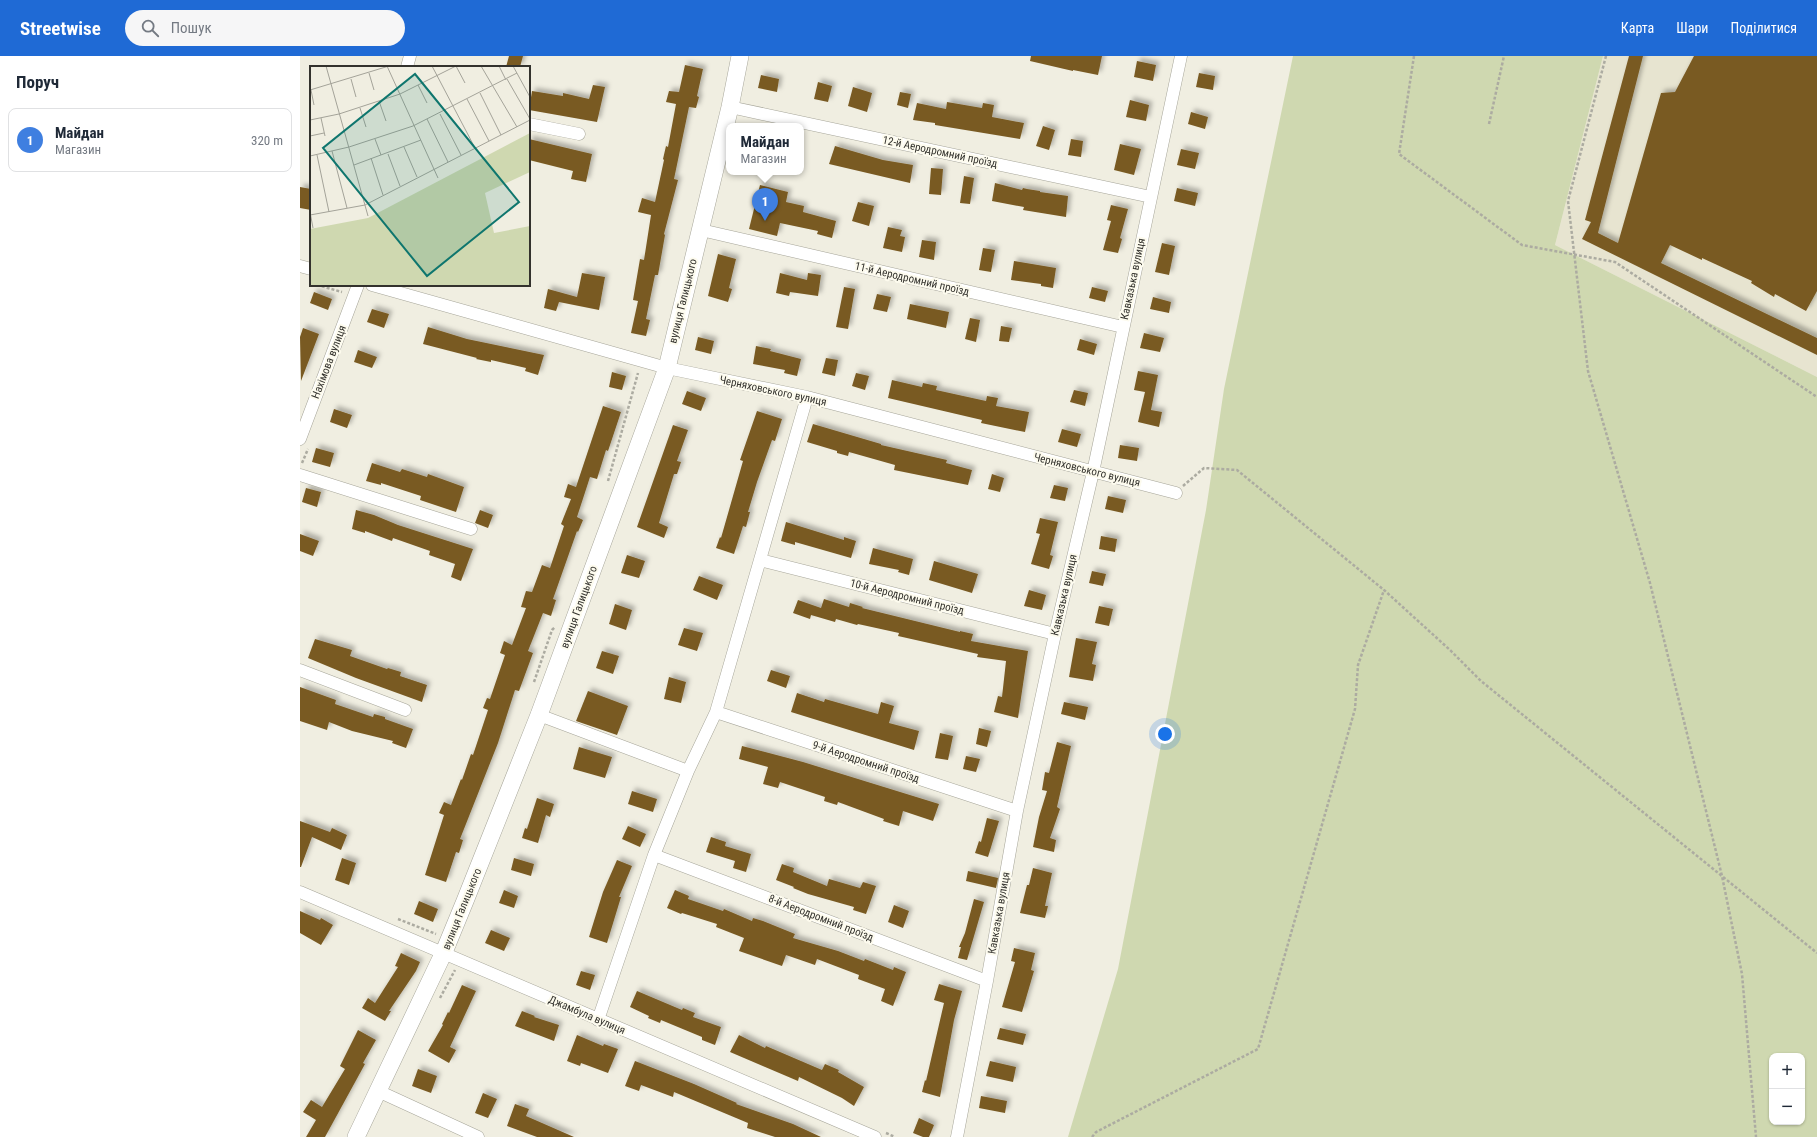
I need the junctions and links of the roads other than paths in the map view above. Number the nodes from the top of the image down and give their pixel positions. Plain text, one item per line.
1 (410, 56) edge
2 (740, 56) edge
3 (1181, 56) edge
4 (407, 66) edge
5 (730, 107) junction
6 (726, 123) edge
7 (530, 124) edge
8 (726, 124) edge
9 (579, 134) dead end
10 (1151, 197) junction
11 (701, 230) junction
12 (300, 266) edge
13 (310, 269) edge
14 (376, 286) edge
15 (356, 290) edge
16 (1123, 327) junction
17 (666, 368) junction
18 (807, 397) junction
19 (300, 439) edge
20 (1093, 472) junction
21 (300, 475) edge
22 (1176, 493) road end
23 (471, 529) dead end
24 (760, 560) junction
25 (1055, 634) junction
26 (300, 670) edge
27 (405, 710) dead end
28 (716, 712) junction
29 (539, 715) junction
30 (688, 771) junction
31 (1017, 811) junction
32 (654, 855) junction
33 (300, 892) edge
34 (444, 952) junction
35 (987, 981) junction
36 (598, 1020) junction
37 (378, 1092) junction
38 (356, 1137) edge
39 (478, 1137) edge
40 (874, 1137) edge
41 (957, 1137) edge

1 - 4 street
2 - 5 street, вулиця Галицького
3 - 10 street, Кавказька вулиця
5 - 6 street, вулиця Галицького
5 - 10 street, 12-й Аеродромний проїзд
7 - 9 street
8 - 11 street, вулиця Галицького
10 - 16 street, Кавказька вулиця
11 - 16 street, 11-й Аеродромний проїзд
11 - 17 street, вулиця Галицького
12 - 13 street
14 - 17 street, Черняховського вулиця
15 - 19 street, Нахімова вулиця
16 - 20 street, Кавказька вулиця
17 - 18 street, Черняховського вулиця
17 - 29 street, вулиця Галицького
18 - 20 street, Черняховського вулиця
18 - 24 street
20 - 22 street, Черняховського вулиця
20 - 25 street, Кавказька вулиця
21 - 23 street
24 - 25 street, 10-й Аеродромний проїзд
24 - 28 street
25 - 31 street, Кавказька вулиця
26 - 27 street
28 - 30 street
28 - 31 street, 9-й Аеродромний проїзд
29 - 30 street
29 - 34 street, вулиця Галицького
30 - 32 street
31 - 35 street, Кавказька вулиця
32 - 35 street, 8-й Аеродромний проїзд
32 - 36 street
33 - 34 street, Джамбула вулиця
34 - 36 street, Джамбула вулиця
34 - 37 street, вулиця Галицького
35 - 41 street, Кавказька вулиця
36 - 40 street, Джамбула вулиця
37 - 38 street, вулиця Галицького
37 - 39 street

